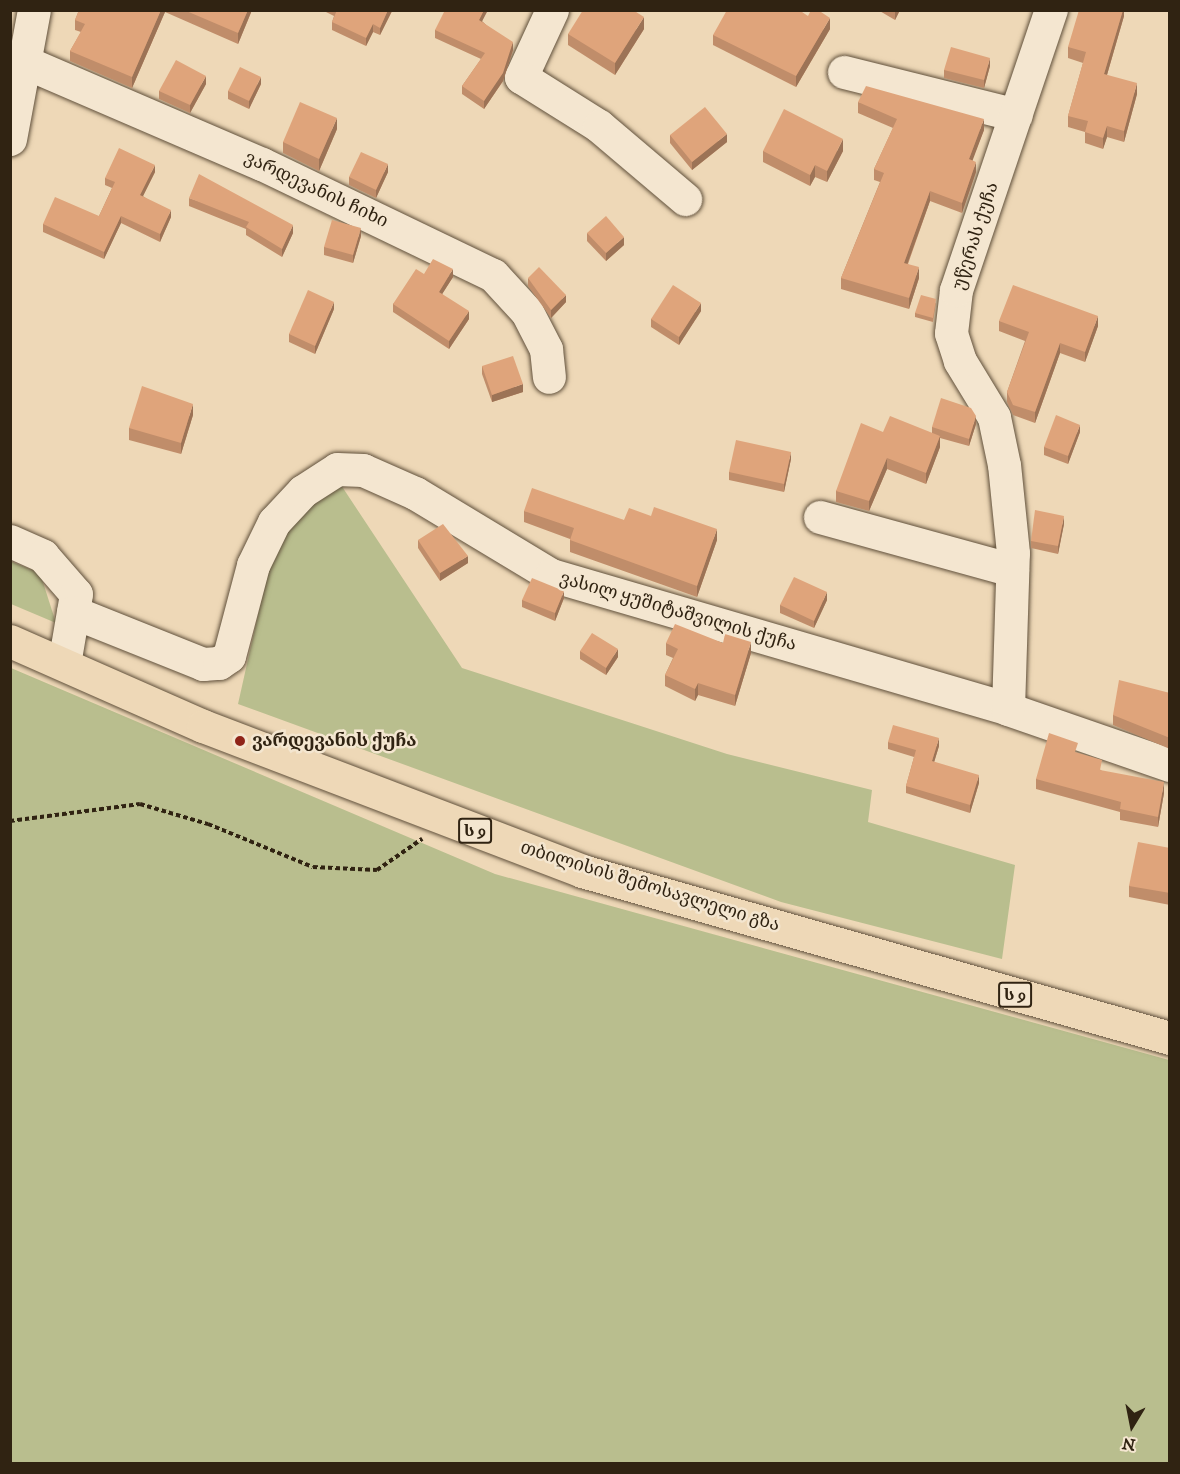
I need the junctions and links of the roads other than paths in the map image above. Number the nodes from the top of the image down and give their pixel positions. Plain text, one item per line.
1 (34, 10) edge
2 (552, 10) edge
3 (1051, 10) edge
4 (27, 63) junction
5 (844, 72) dead end
6 (1016, 115) junction
7 (10, 139) edge
8 (685, 199) dead end
9 (549, 377) dead end
10 (820, 517) dead end
11 (10, 541) edge
12 (1012, 570) junction
13 (73, 612) junction
14 (10, 642) edge
15 (64, 664) junction
16 (1008, 709) junction
17 (1170, 765) edge
18 (1170, 1038) edge

1 - 4 street
2 - 8 street
3 - 6 street, უწერას ქუჩა
4 - 7 street
4 - 9 street, ვარდევანის ჩიხი
5 - 6 street
6 - 12 street, უწერას ქუჩა
10 - 12 street
11 - 13 street
12 - 16 street, უწერას ქუჩა
13 - 15 street
13 - 16 street, ვასილ ყუშიტაშვილის ქუჩა
14 - 15 highway, თბილისის შემოსავლელი გზა / ს 9
15 - 18 highway, თბილისის შემოსავლელი გზა / ს 9
16 - 17 street, ვასილ ყუშიტაშვილის ქუჩა

